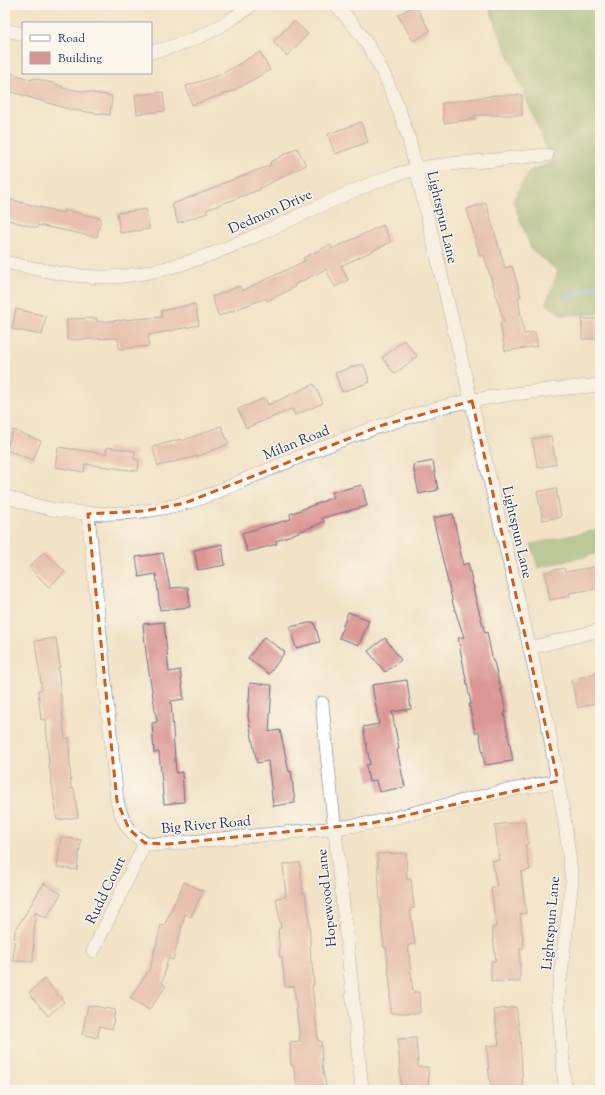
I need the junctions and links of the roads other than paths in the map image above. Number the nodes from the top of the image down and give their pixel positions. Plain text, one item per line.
1 (251, 5) edge
2 (335, 5) edge
3 (5, 30) edge
4 (22, 34) edge
5 (152, 52) edge
6 (547, 155) dead end
7 (416, 169) junction
8 (5, 262) edge
9 (600, 385) edge
10 (472, 401) junction
11 (5, 496) edge
12 (88, 514) junction
13 (600, 630) edge
14 (530, 648) junction
15 (322, 703) dead end
16 (558, 780) junction
17 (335, 828) junction
18 (145, 843) junction
19 (92, 951) dead end
20 (362, 1090) edge
21 (565, 1090) edge

1 - 5 street
2 - 7 street, Lightspun Lane
3 - 4 street
6 - 7 street, Dedmon Drive
7 - 8 street, Dedmon Drive
7 - 10 street, Lightspun Lane
9 - 10 street, Milan Road
10 - 12 street, Milan Road
10 - 14 street, Lightspun Lane
11 - 12 street, Milan Road
12 - 18 street, Big River Road
13 - 14 street
14 - 16 street, Lightspun Lane
15 - 17 street, Hopewood Lane
16 - 17 street, Big River Road
16 - 21 street, Lightspun Lane
17 - 18 street, Big River Road
17 - 20 street, Hopewood Lane
18 - 19 street, Rudd Court

